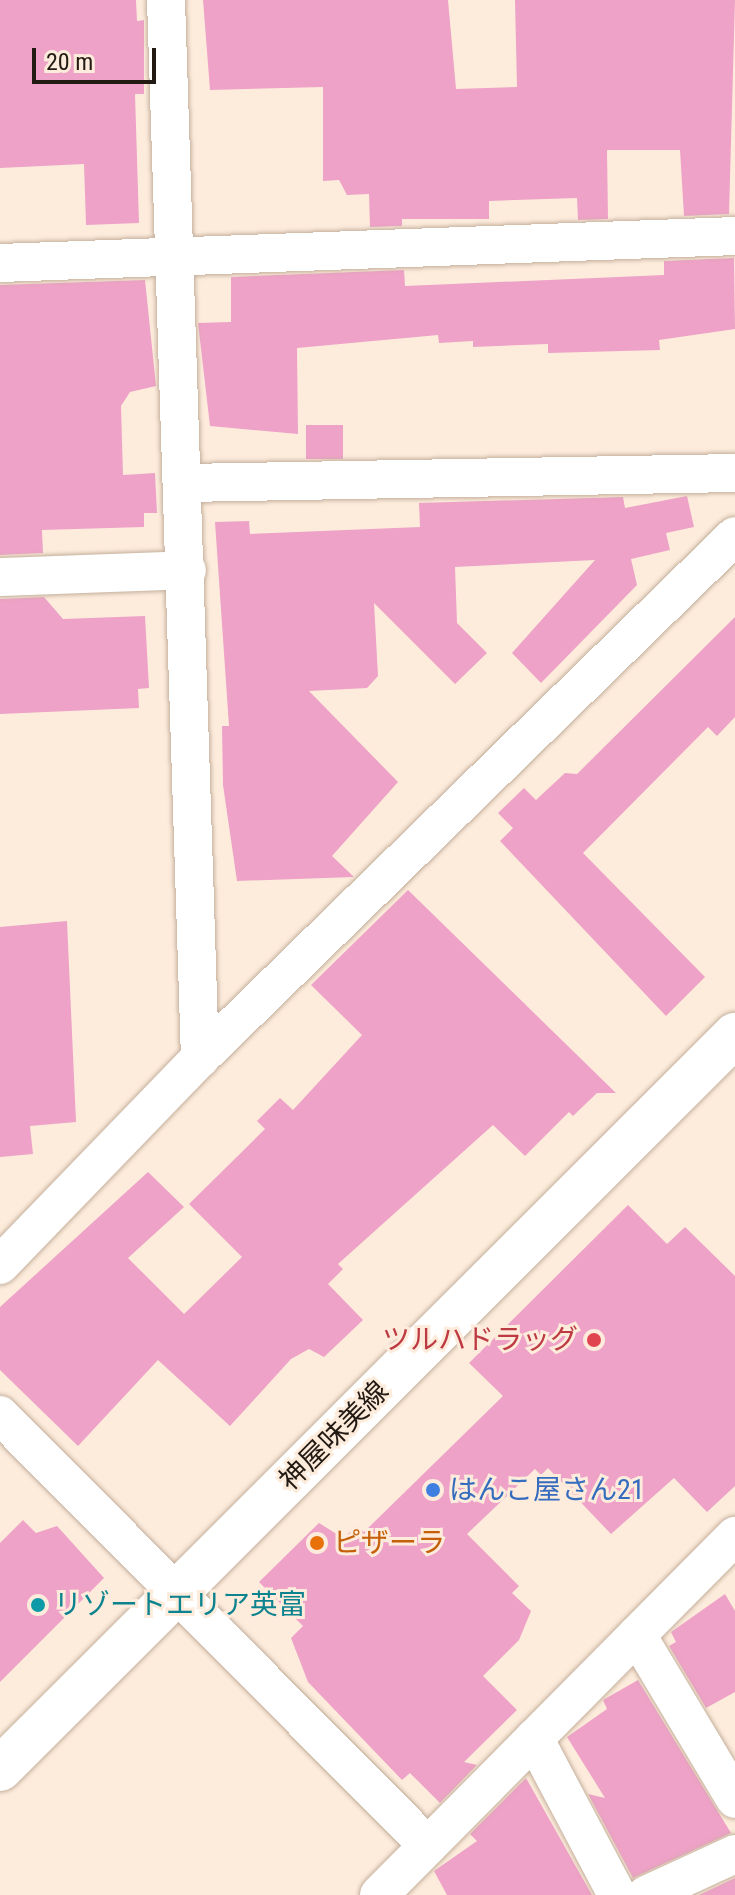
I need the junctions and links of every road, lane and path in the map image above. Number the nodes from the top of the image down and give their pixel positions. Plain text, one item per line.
1 (166, 0) edge
2 (735, 236) edge
3 (180, 257) junction
4 (0, 263) edge
5 (735, 473) edge
6 (185, 483) junction
7 (735, 536) edge
8 (187, 570) junction
9 (0, 577) edge
10 (735, 1035) edge
11 (200, 1058) junction
12 (0, 1265) edge
13 (0, 1415) edge
14 (735, 1536) edge
15 (177, 1594) junction
16 (637, 1635) junction
17 (534, 1738) junction
18 (0, 1769) edge
19 (731, 1784) edge
20 (428, 1846) junction
21 (735, 1854) edge
22 (379, 1895) edge
23 (617, 1895) edge
24 (646, 1895) edge

1 - 3 street
2 - 3 street
3 - 4 street
3 - 6 street
5 - 6 street
6 - 8 street
7 - 11 street
8 - 9 street
8 - 11 street
10 - 15 main road, 神屋味美線
11 - 12 street
13 - 15 street
14 - 16 street
15 - 18 main road, 神屋味美線
15 - 20 street
16 - 17 street
16 - 19 street
17 - 20 street
17 - 23 street
20 - 22 street
21 - 24 street

